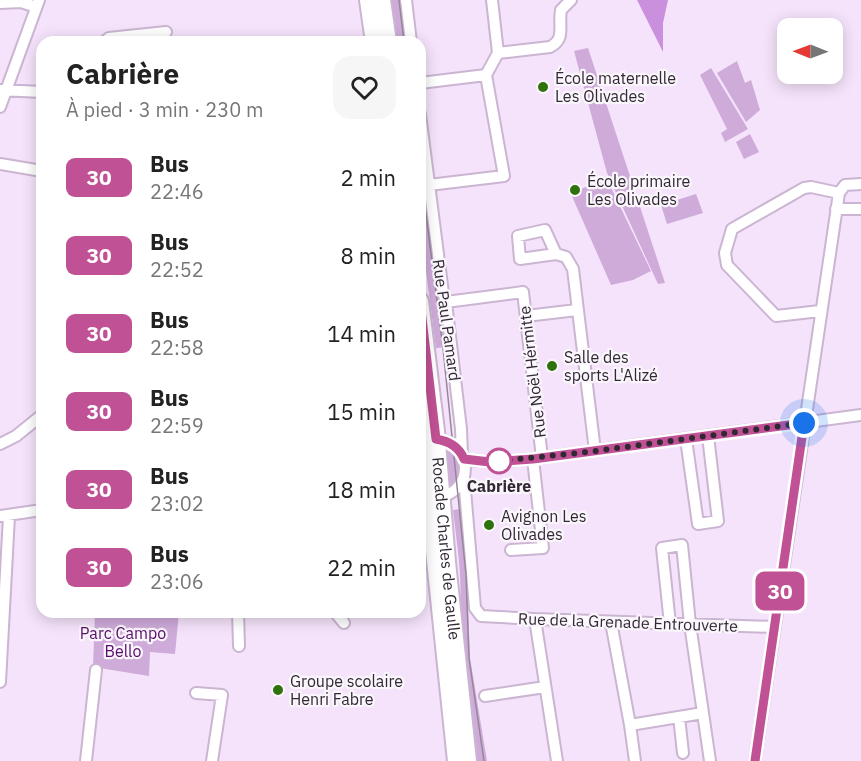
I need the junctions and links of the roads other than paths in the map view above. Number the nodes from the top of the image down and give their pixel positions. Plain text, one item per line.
1 (368, 0) edge
2 (382, 0) edge
3 (406, 0) edge
4 (492, 0) edge
5 (571, 0) edge
6 (6, 2) edge
7 (38, 3) edge
8 (166, 32) dead end
9 (128, 36) edge
10 (373, 36) edge
11 (387, 36) edge
12 (410, 36) edge
13 (498, 53) junction
14 (486, 75) junction
15 (426, 82) edge
16 (3, 90) edge
17 (36, 92) edge
18 (0, 107) edge
19 (426, 161) edge
20 (0, 164) edge
21 (36, 170) edge
22 (861, 184) edge
23 (429, 185) junction
24 (838, 193) junction
25 (836, 208) junction
26 (861, 209) edge
27 (556, 254) dead end
28 (447, 302) junction
29 (577, 310) junction
30 (820, 311) junction
31 (526, 316) junction
32 (861, 414) edge
33 (36, 421) edge
34 (804, 423) junction
35 (708, 436) junction
36 (686, 439) junction
37 (426, 442) edge
38 (0, 444) edge
39 (595, 451) junction
40 (463, 457) junction
41 (538, 458) junction
42 (490, 462) junction
43 (464, 476) junction
44 (436, 494) edge
45 (36, 511) edge
46 (4, 516) edge
47 (511, 550) dead end
48 (478, 612) joint
49 (238, 618) edge
50 (340, 618) edge
51 (535, 619) junction
52 (611, 622) junction
53 (344, 623) dead end
54 (670, 624) junction
55 (690, 624) junction
56 (775, 627) junction
57 (238, 646) dead end
58 (96, 670) dead end
59 (0, 682) edge
60 (545, 687) junction
61 (196, 693) dead end
62 (485, 696) dead end
63 (703, 713) junction
64 (679, 717) junction
65 (630, 724) junction
66 (683, 753) dead end
67 (86, 761) edge
68 (212, 761) edge
69 (456, 761) edge
70 (468, 761) edge
71 (557, 761) edge
72 (635, 761) edge
73 (710, 761) edge
74 (755, 761) edge

1 - 10 main road
2 - 11 main road
3 - 12 street
4 - 13 street
5 - 13 street
6 - 7 street
7 - 16 street
8 - 9 street
13 - 14 street
14 - 15 street
14 - 23 street
16 - 17 street
16 - 18 street
19 - 23 street, Rue Paul Pamard
20 - 21 street
22 - 24 street
23 - 28 street, Rue Paul Pamard
24 - 25 street
24 - 30 street
25 - 26 street
25 - 30 street
27 - 29 street
28 - 31 street, Rue Noël Hérmitte
28 - 40 street, Rue Paul Pamard
29 - 31 street
29 - 39 street
30 - 34 street
31 - 41 street, Rue Noël Hérmitte
32 - 34 street
33 - 38 street
34 - 35 street
34 - 56 street
35 - 36 street
35 - 36 street
36 - 39 street
37 - 40 street
37 - 44 main road, Rocade Charles de Gaulle
39 - 41 street
40 - 42 street
40 - 43 street, Rue Paul Pamard
41 - 42 street
41 - 47 street, Rue Noël Hérmitte
42 - 43 street
43 - 44 street
43 - 48 street, Rue Paul Pamard
44 - 69 main road, Rocade Charles de Gaulle
44 - 70 main road, Rocade Charles de Gaulle
45 - 46 street
46 - 59 street
48 - 51 street, Rue de la Grenade Entrouverte
49 - 57 street
50 - 53 street
51 - 52 street, Rue de la Grenade Entrouverte
51 - 60 street
52 - 54 street, Rue de la Grenade Entrouverte
52 - 65 street
54 - 55 street, Rue de la Grenade Entrouverte
54 - 55 street
55 - 56 street, Rue de la Grenade Entrouverte
55 - 63 street
56 - 74 street
58 - 67 street
60 - 62 street
60 - 71 street
61 - 68 street
63 - 64 street
63 - 73 street
64 - 65 street
64 - 66 street
65 - 72 street

